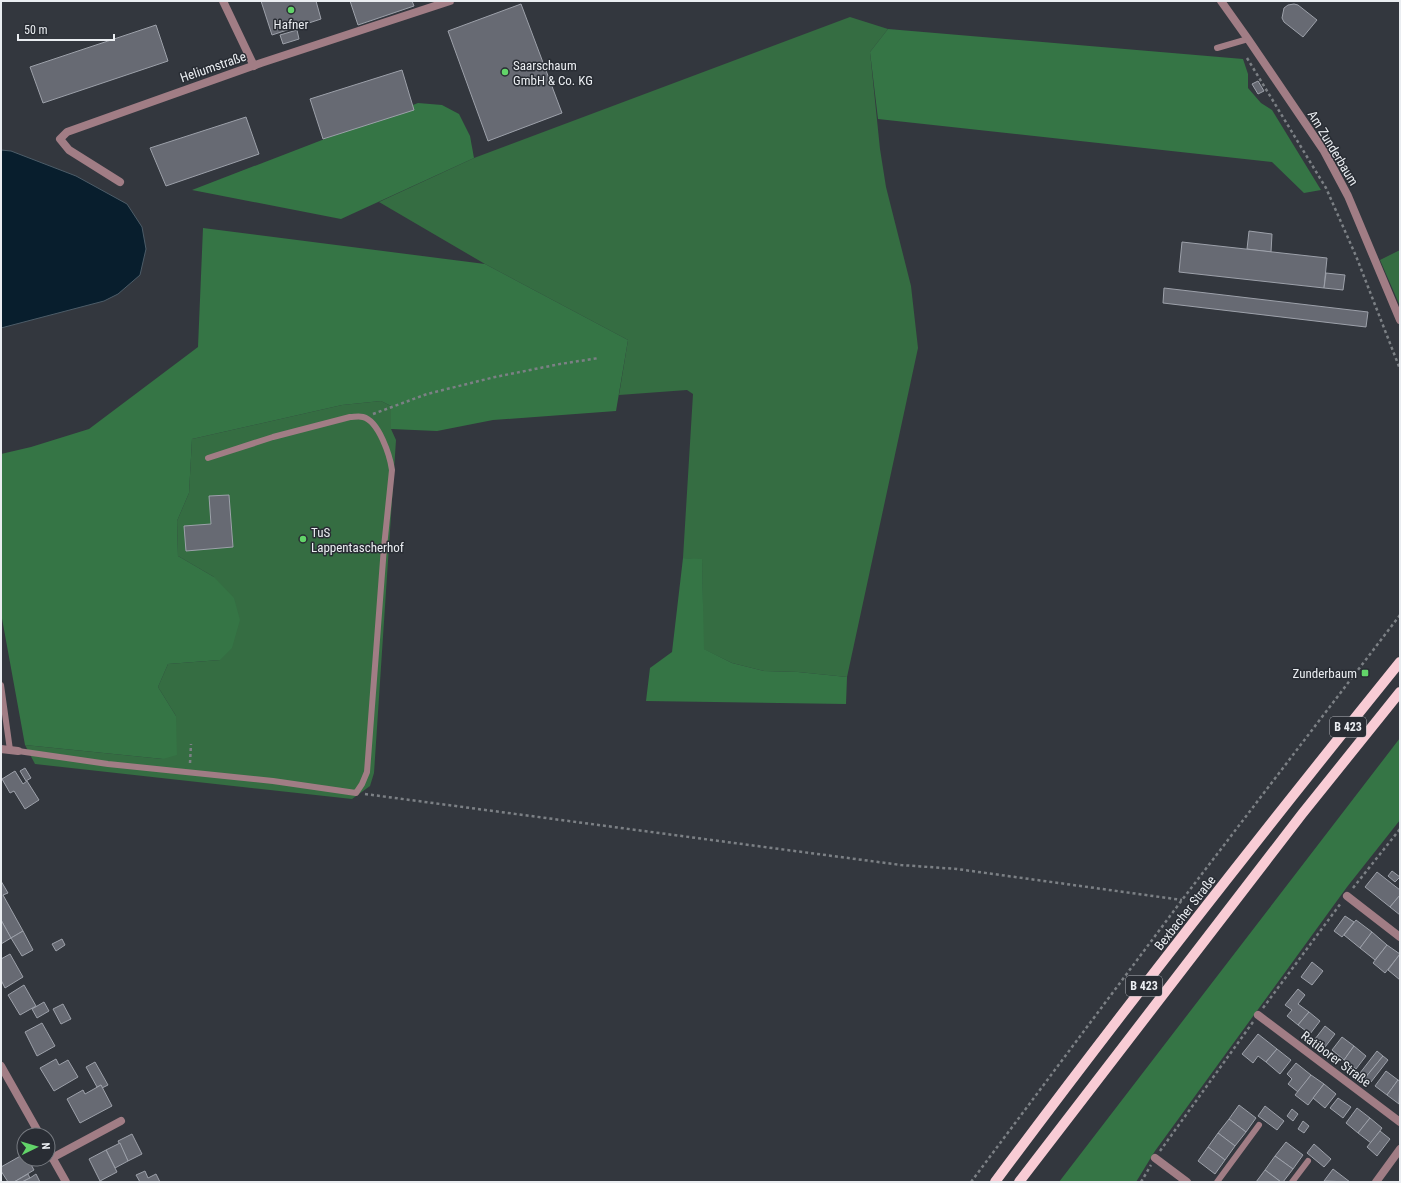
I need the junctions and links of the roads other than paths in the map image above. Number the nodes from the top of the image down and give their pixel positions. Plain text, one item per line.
1 (223, 1) edge
2 (450, 1) edge
3 (1221, 1) edge
4 (1248, 39) junction
5 (1217, 48) dead end
6 (254, 66) junction
7 (120, 182) dead end
8 (1400, 320) edge
9 (208, 458) dead end
10 (1400, 662) edge
11 (1, 685) edge
12 (1400, 692) edge
13 (1, 749) edge
14 (14, 750) junction
15 (1347, 896) road end
16 (1400, 936) edge
17 (1258, 1015) road end
18 (1, 1066) edge
19 (121, 1121) dead end
20 (1400, 1122) edge
21 (1259, 1125) dead end
22 (35, 1127) edge
23 (1400, 1149) edge
24 (56, 1156) edge
25 (1155, 1158) road end
26 (1308, 1161) dead end
27 (56, 1165) edge
28 (66, 1182) edge
29 (995, 1182) edge
30 (1019, 1182) edge
31 (1187, 1182) edge
32 (1217, 1182) edge
33 (1292, 1182) edge
34 (1376, 1182) edge

1 - 6 street
2 - 6 street, Heliumstraße
3 - 4 street, Am Zunderbaum
4 - 5 lane
4 - 8 street, Am Zunderbaum
6 - 7 street, Heliumstraße
9 - 14 lane
10 - 29 main road, Bexbacher Straße / B 423
11 - 14 lane
12 - 30 main road
13 - 14 street
15 - 16 street
17 - 20 street, Ratiborer Straße
18 - 22 street
19 - 24 street
21 - 32 lane
23 - 34 street
25 - 31 street
26 - 33 lane
27 - 28 street

